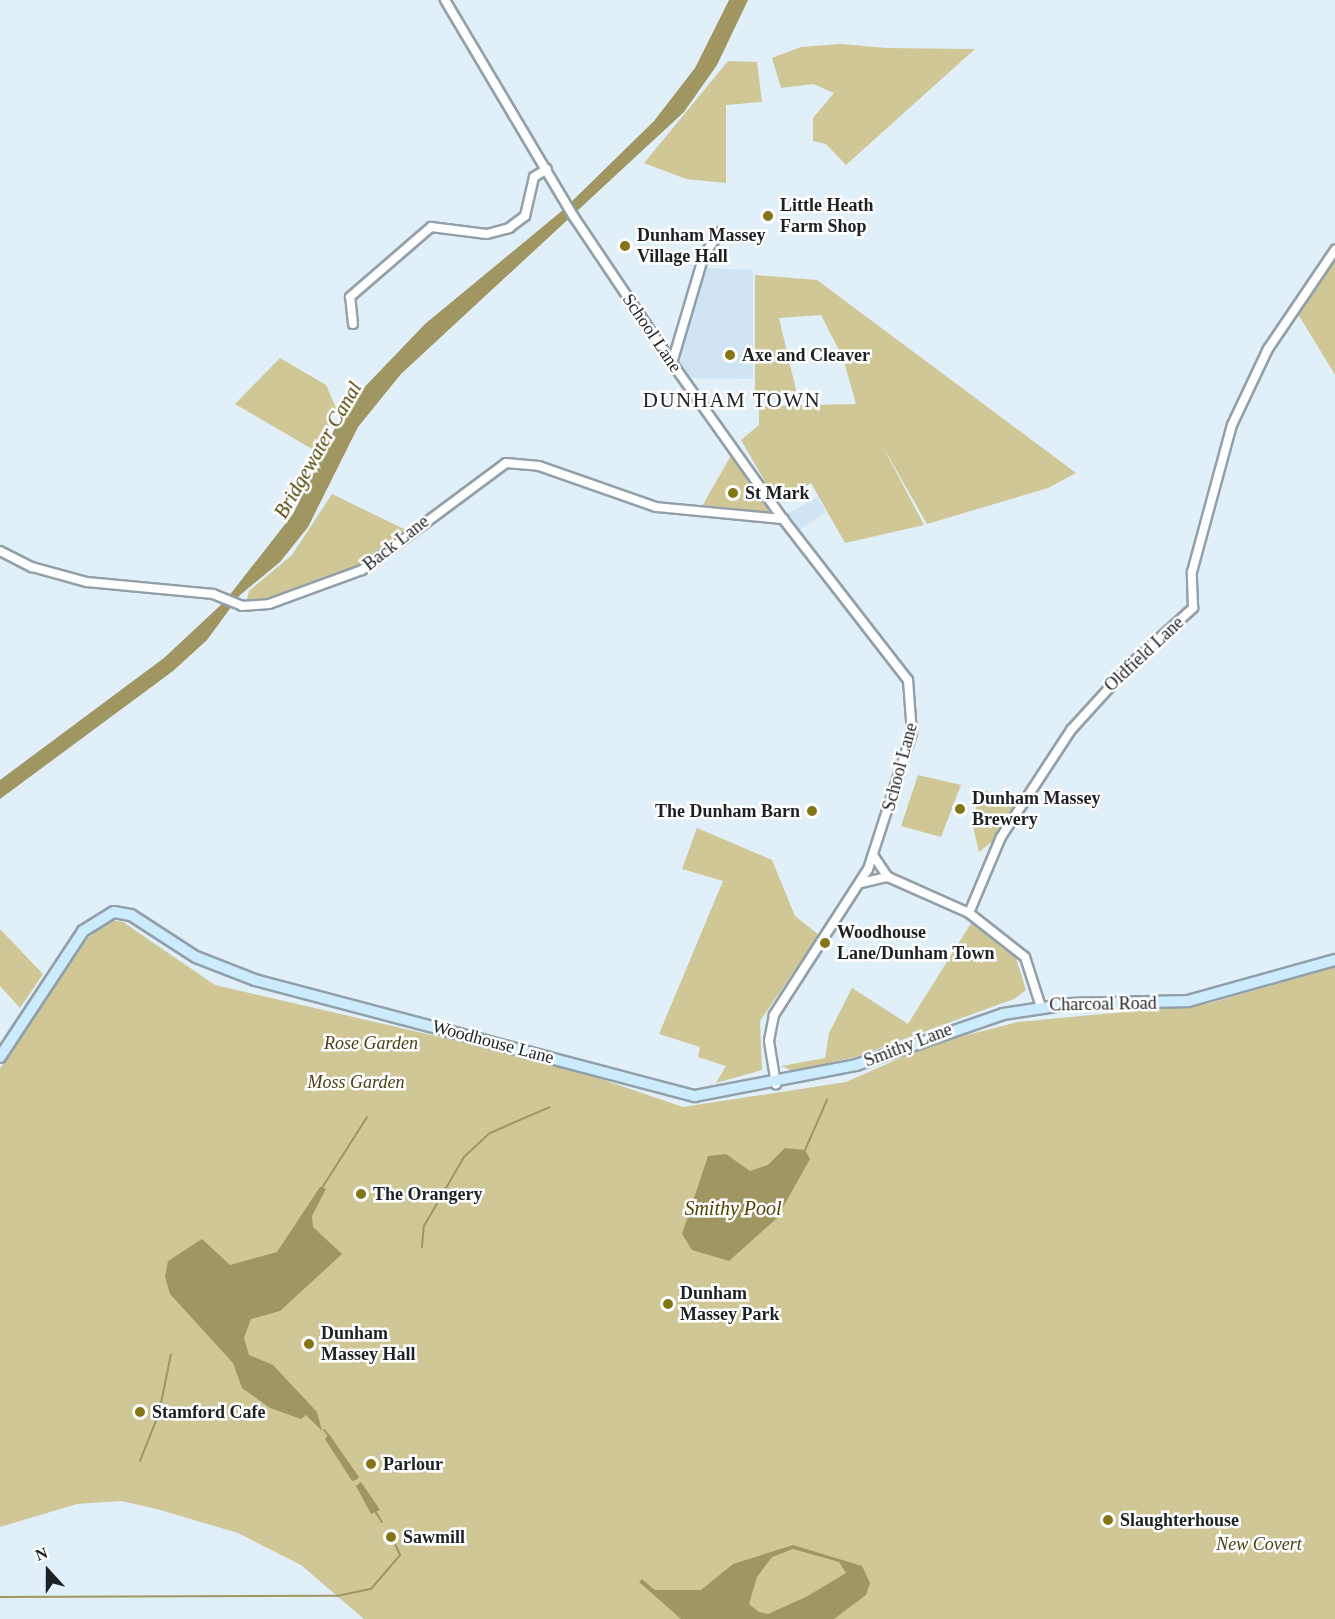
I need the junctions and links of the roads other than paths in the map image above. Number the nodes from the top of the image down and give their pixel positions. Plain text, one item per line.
1 (445, 0) edge
2 (547, 169) junction
3 (720, 232) dead end
4 (1335, 250) edge
5 (353, 324) dead end
6 (672, 363) junction
7 (783, 519) junction
8 (0, 551) edge
9 (873, 855) junction
10 (888, 877) junction
11 (861, 883) junction
12 (969, 913) junction
13 (1335, 960) edge
14 (1041, 1006) junction
15 (0, 1057) edge
16 (776, 1084) junction

1 - 2 street, School Lane
2 - 5 street
2 - 6 street, School Lane
3 - 6 street
4 - 12 street, Oldfield Lane
6 - 7 street, School Lane
7 - 8 street, Back Lane
7 - 9 street, School Lane
9 - 10 street
9 - 11 street, School Lane
10 - 11 street
10 - 12 street, Charcoal Road
11 - 16 street
12 - 14 street, Charcoal Road
13 - 14 main road, Charcoal Road
14 - 16 main road, Smithy Lane
15 - 16 main road, Woodhouse Lane

